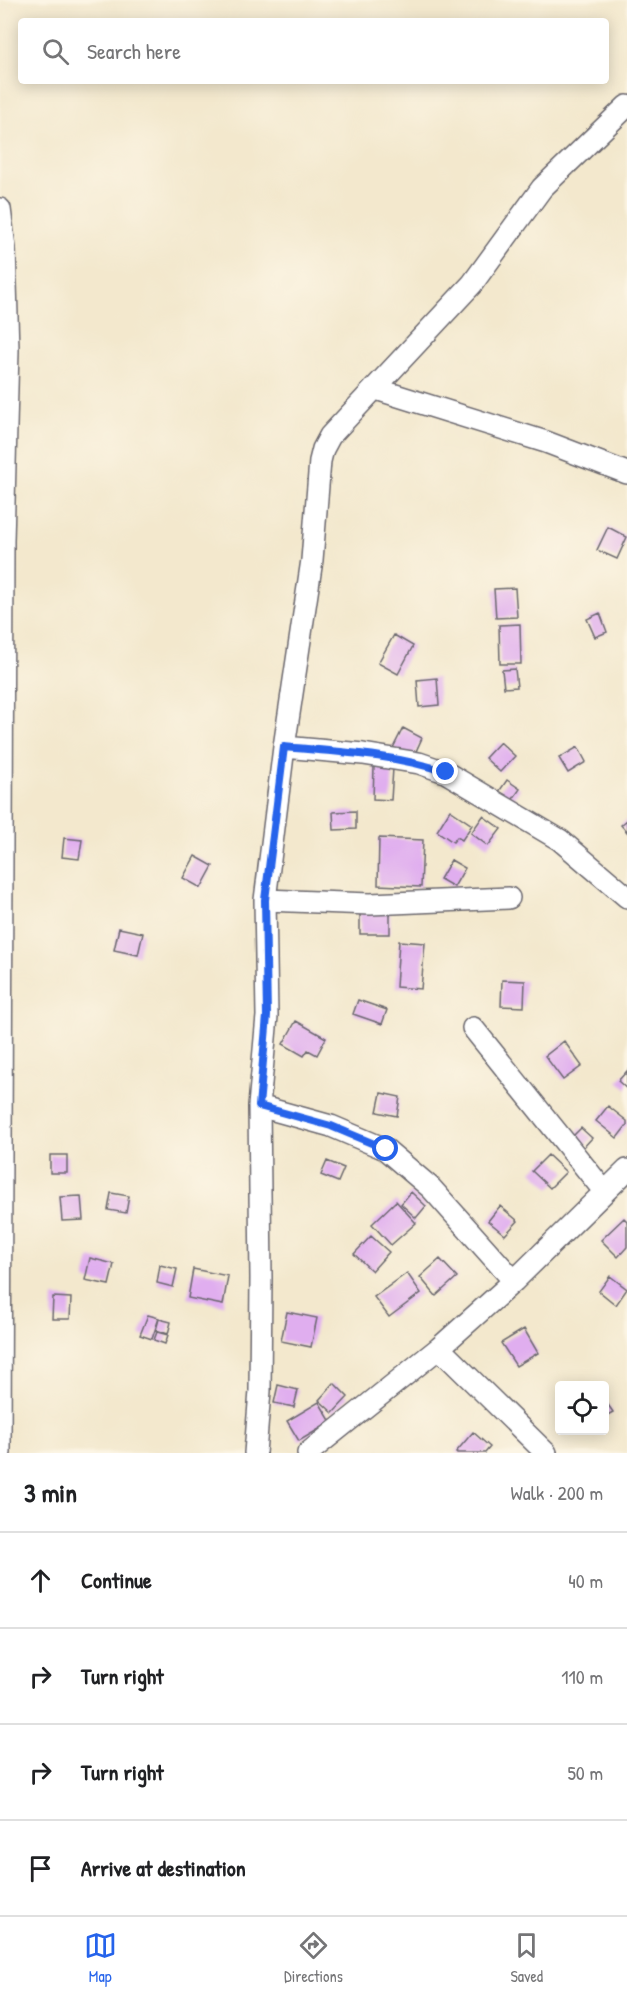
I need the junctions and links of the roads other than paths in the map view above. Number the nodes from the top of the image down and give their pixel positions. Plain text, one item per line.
1 (627, 106) edge
2 (0, 209) edge
3 (376, 389) junction
4 (627, 474) edge
5 (1, 541) edge
6 (1, 740) edge
7 (284, 747) junction
8 (627, 897) edge
9 (509, 898) dead end
10 (265, 900) junction
11 (473, 1028) dead end
12 (259, 1106) junction
13 (624, 1176) edge
14 (604, 1191) junction
15 (514, 1281) junction
16 (440, 1348) junction
17 (334, 1446) edge
18 (0, 1453) edge
19 (255, 1453) edge
20 (308, 1453) edge
21 (546, 1453) edge

1 - 3 street
2 - 5 street
3 - 4 street
3 - 7 street
5 - 6 street
6 - 18 street
7 - 8 street
7 - 10 street
9 - 10 street
10 - 12 street
11 - 14 street
12 - 15 street
12 - 19 street
13 - 14 street
14 - 15 street
15 - 16 street
16 - 17 street
16 - 21 street
17 - 20 street

